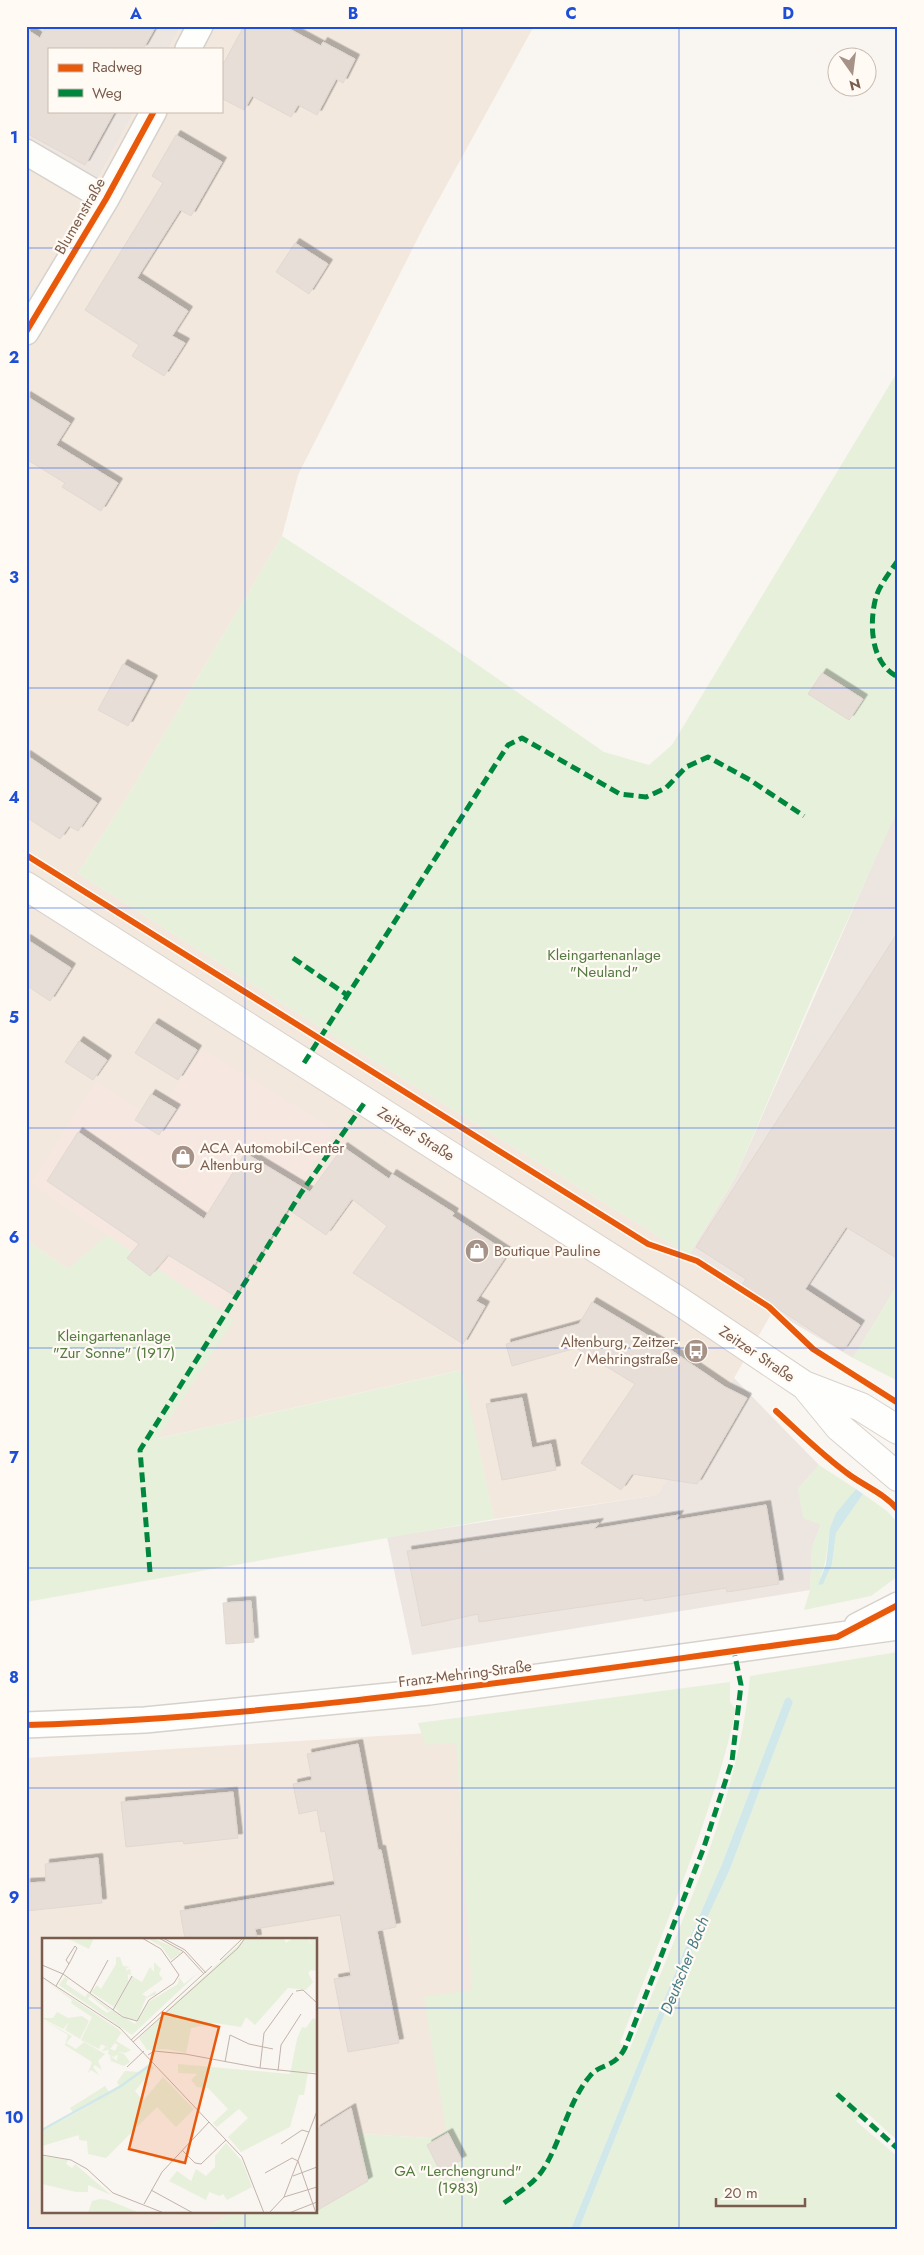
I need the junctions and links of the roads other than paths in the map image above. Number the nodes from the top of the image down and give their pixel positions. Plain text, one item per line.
1 (200, 26) edge
2 (189, 48) edge
3 (153, 112) edge
4 (26, 152) edge
5 (106, 199) junction
6 (26, 332) edge
7 (26, 886) edge
8 (804, 1385) junction
9 (898, 1430) edge
10 (898, 1477) edge
11 (898, 1605) edge
12 (898, 1627) edge
13 (837, 1637) junction
14 (26, 1725) edge

1 - 2 street
3 - 5 street, Blumenstraße
4 - 5 street
5 - 6 street, Blumenstraße
7 - 8 main road, Zeitzer Straße
8 - 9 main road, Zeitzer Straße
8 - 10 main road, Zeitzer Straße
11 - 13 street, Franz-Mehring-Straße
12 - 13 street, Franz-Mehring-Straße
13 - 14 street, Franz-Mehring-Straße

